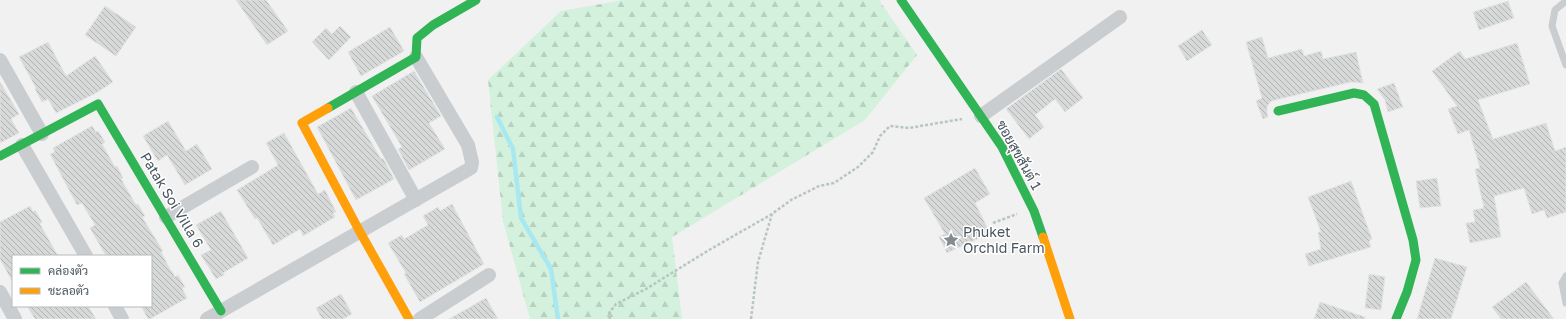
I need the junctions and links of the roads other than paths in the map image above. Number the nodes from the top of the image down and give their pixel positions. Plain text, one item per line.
1 (476, 0) edge
2 (901, 0) edge
3 (1566, 1) edge
4 (1120, 17) dead end
5 (416, 57) junction
6 (0, 60) edge
7 (1566, 65) edge
8 (356, 92) junction
9 (1278, 111) dead end
10 (981, 116) junction
11 (42, 134) junction
12 (22, 144) junction
13 (0, 156) edge
14 (252, 167) dead end
15 (416, 200) junction
16 (166, 217) junction
17 (360, 232) junction
18 (85, 255) edge
19 (488, 275) dead end
20 (1566, 276) edge
21 (0, 292) edge
22 (1566, 303) edge
23 (116, 307) edge
24 (221, 311) junction
25 (15, 319) edge
26 (122, 319) edge
27 (207, 319) edge
28 (409, 319) edge
29 (420, 319) edge
30 (1070, 319) edge
31 (1396, 319) edge

1 - 5 street
2 - 10 street, ซอยสุขสันต์ 1
3 - 7 lane
4 - 10 street
5 - 8 street
5 - 15 street
6 - 11 street
8 - 15 street
8 - 17 street
9 - 31 street
10 - 30 street, ซอยสุขสันต์ 1
11 - 12 street
11 - 16 street, Patak Soi Villa 6
12 - 13 street
12 - 18 street
14 - 16 street
15 - 17 street
16 - 24 street, Patak Soi Villa 6
17 - 24 street
17 - 28 street
19 - 29 street
20 - 22 lane
21 - 25 street
23 - 26 street
24 - 27 street

